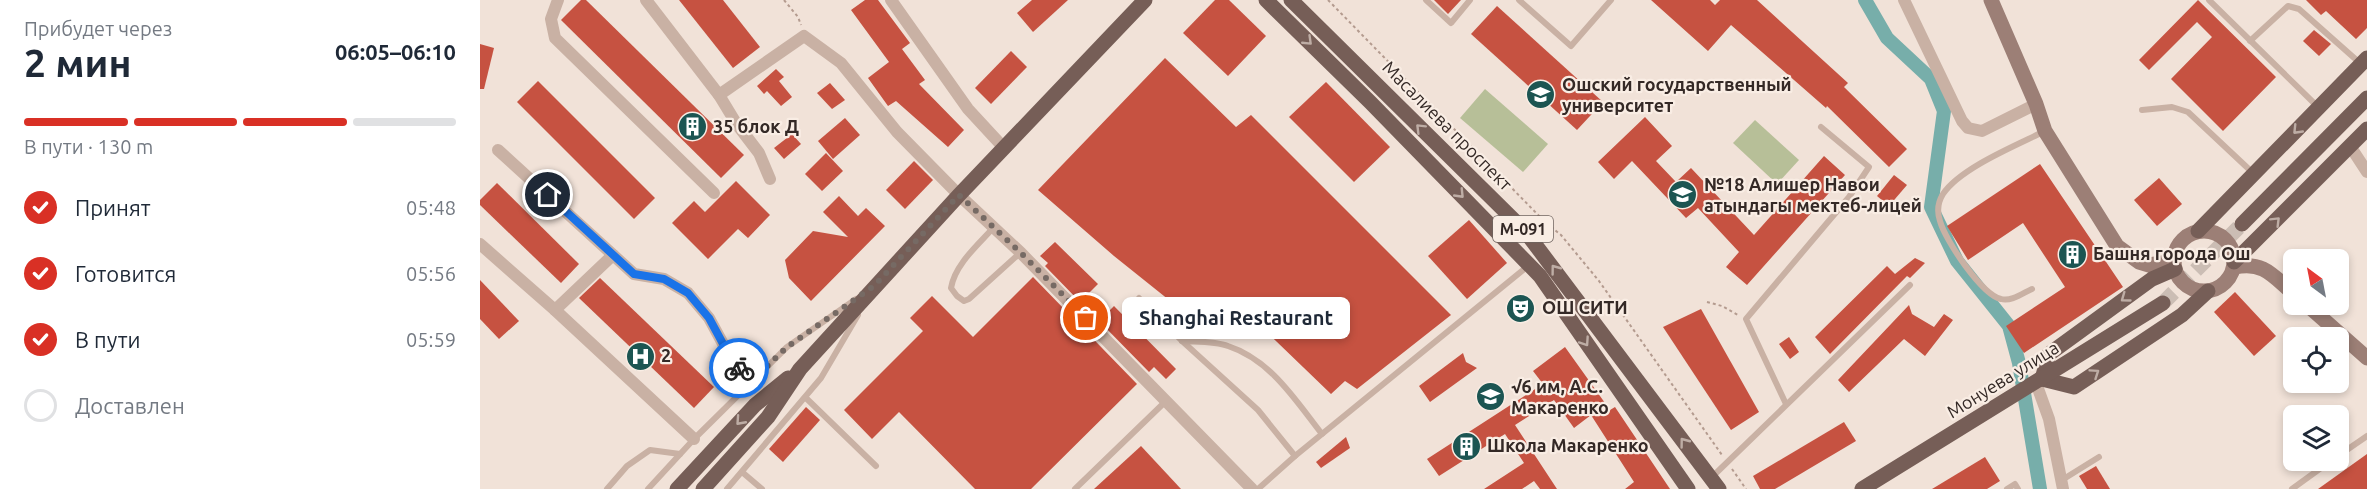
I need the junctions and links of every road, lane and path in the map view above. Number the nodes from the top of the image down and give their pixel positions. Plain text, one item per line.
1 (558, 0) edge
2 (646, 0) edge
3 (784, 0) edge
4 (891, 0) edge
5 (1145, 0) edge
6 (1266, 0) edge
7 (1291, 0) edge
8 (1426, 0) edge
9 (1470, 0) edge
10 (1519, 0) edge
11 (1611, 0) edge
12 (1904, 0) edge
13 (1991, 0) edge
14 (2209, 0) edge
15 (804, 36) junction
16 (2250, 41) junction
17 (2364, 61) edge
18 (719, 95) junction
19 (2367, 98) edge
20 (2036, 104) junction
21 (2318, 108) junction
22 (2142, 110) dead end
23 (1821, 127) dead end
24 (2367, 129) edge
25 (2045, 131) junction
26 (2350, 147) junction
27 (1004, 148) junction
28 (498, 150) dead end
29 (2367, 172) edge
30 (2254, 174) junction
31 (770, 179) dead end
32 (714, 193) dead end
33 (959, 195) junction
34 (2242, 224) tunnel mouth
35 (994, 227) junction
36 (2198, 231) junction
37 (480, 244) edge
38 (1021, 253) junction
39 (613, 255) junction
40 (1529, 265) junction
41 (2175, 265) junction
42 (2234, 265) junction
43 (2283, 284) edge
44 (1910, 285) dead end
45 (874, 286) junction
46 (2032, 289) dead end
47 (2208, 291) junction
48 (1139, 298) dead end
49 (1707, 302) dead end
50 (2163, 303) tunnel mouth
51 (555, 310) junction
52 (2318, 315) edge
53 (1746, 319) junction
54 (1181, 340) junction
55 (2367, 358) edge
56 (800, 369) junction
57 (750, 383) junction
58 (2036, 383) junction
59 (806, 398) junction
60 (1166, 400) junction
61 (1786, 404) junction
62 (1322, 434) junction
63 (2367, 436) edge
64 (694, 438) junction
65 (2349, 448) edge
66 (680, 454) junction
67 (1294, 456) junction
68 (2098, 457) dead end
69 (876, 466) dead end
70 (2317, 471) edge
71 (742, 472) junction
72 (1715, 484) edge
73 (2062, 485) edge
74 (607, 489) edge
75 (648, 489) edge
76 (677, 489) edge
77 (703, 489) edge
78 (727, 489) edge
79 (762, 489) edge
80 (1075, 489) edge
81 (1252, 489) edge
82 (1258, 489) edge
83 (1688, 489) edge
84 (1862, 489) edge
85 (2007, 489) edge
86 (2018, 489) edge
87 (2292, 489) edge

1 - 32 street
2 - 18 street
3 - 15 path
4 - 27 street
5 - 27 main road
6 -> 40 main road, Масалиева проспект / М-091
72 -> 7 main road, Масалиева проспект / М-091
8 - 9 lane
10 - 11 lane
12 - 20 street
13 - 20 street
14 - 16 lane
15 - 18 street
15 - 33 street
16 - 17 lane
16 - 21 lane
17 - 21 main road
18 - 31 street
19 - 34 main road
20 - 25 street
21 -> 30 main road
22 - 30 lane
23 - 53 lane
24 - 26 main road
25 - 41 street
25 - 46 lane
26 - 29 street
42 -> 26 main road
27 - 33 main road
28 - 39 street
30 - 36 main road
33 - 35 street
33 - 45 main road
35 - 38 street
35 - 38 lane
36 - 41 street
36 - 42 street
37 - 51 street
38 - 60 street
39 - 51 street
39 - 57 street
40 - 62 lane
40 -> 83 main road, Масалиева проспект / М-091
41 - 47 street
41 -> 58 main road
42 - 43 street
42 - 47 street
44 - 61 lane
45 - 56 main road
45 - 57 lane
45 - 59 lane
58 -> 47 main road
48 - 54 lane
49 - 53 path
50 - 58 main road, Монуева улица
51 - 64 street
52 - 55 street
53 - 61 lane
54 - 62 lane
54 - 67 lane
56 -> 76 main road
56 - 77 main road
57 - 64 lane
58 - 73 street
58 - 84 main road, Монуева улица
59 - 69 lane
59 - 71 lane
60 - 80 lane
60 - 81 street
61 - 72 lane
62 - 67 lane
63 - 65 lane
64 - 66 lane
66 - 74 lane
66 - 75 lane
67 - 82 lane
68 - 73 lane
70 - 87 lane
71 - 78 lane
71 - 79 lane
85 - 86 lane

